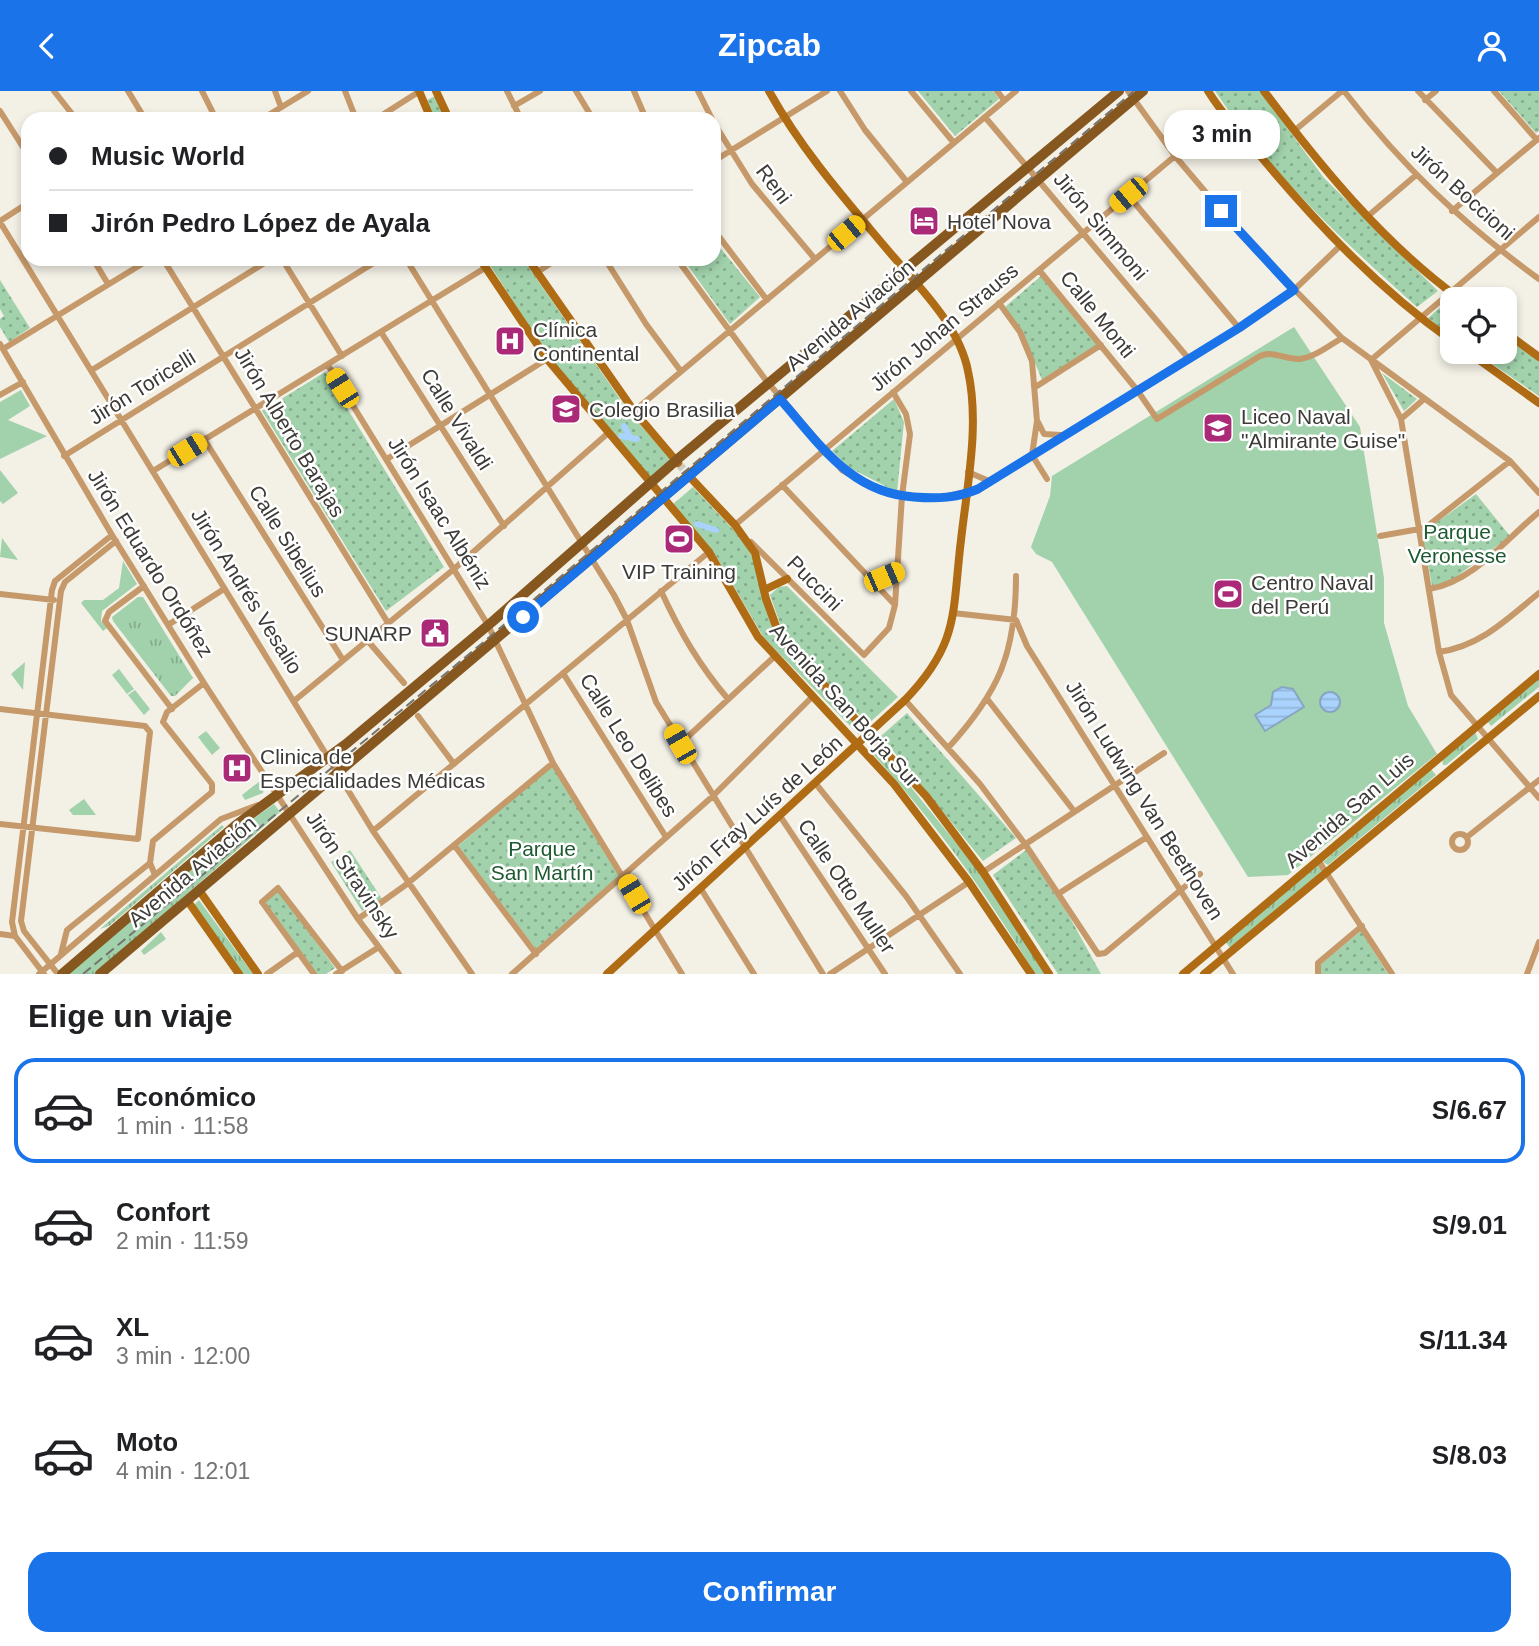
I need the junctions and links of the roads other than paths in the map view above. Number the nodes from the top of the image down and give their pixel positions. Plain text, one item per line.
1 (54, 91) edge
2 (128, 91) edge
3 (202, 91) edge
4 (275, 91) edge
5 (308, 91) edge
6 (345, 91) edge
7 (420, 91) edge
8 (436, 91) edge
9 (507, 91) edge
10 (540, 91) edge
11 (576, 91) edge
12 (634, 91) edge
13 (698, 91) edge
14 (769, 91) edge
15 (827, 91) edge
16 (840, 91) edge
17 (911, 91) edge
18 (997, 91) edge
19 (1016, 91) edge
20 (1119, 91) edge
21 (1143, 91) edge
22 (1208, 91) edge
23 (1264, 91) edge
24 (1343, 91) edge
25 (1418, 91) edge
26 (1436, 91) edge
27 (1494, 91) edge
28 (1130, 95) edge
29 (1004, 100) junction
30 (1425, 100) junction
31 (514, 106) junction
32 (281, 107) junction
33 (0, 111) edge
34 (70, 112) edge
35 (141, 112) edge
36 (212, 112) edge
37 (273, 112) edge
38 (353, 112) edge
39 (387, 112) edge
40 (429, 112) edge
41 (446, 112) edge
42 (517, 112) edge
43 (589, 112) edge
44 (643, 112) edge
45 (708, 112) edge
46 (985, 117) junction
47 (783, 118) junction
48 (1294, 131) junction
49 (721, 135) edge
50 (1538, 139) edge
51 (954, 143) junction
52 (21, 144) edge
53 (730, 151) junction
54 (1175, 156) junction
55 (721, 157) edge
56 (1027, 166) junction
57 (1497, 173) junction
58 (1415, 176) junction
59 (1038, 180) junction
60 (907, 182) junction
61 (1128, 195) junction
62 (21, 208) edge
63 (1452, 211) junction
64 (1368, 216) junction
65 (1539, 217) edge
66 (862, 220) junction
67 (0, 221) edge
68 (1083, 233) junction
69 (721, 239) edge
70 (1340, 246) junction
71 (1500, 249) junction
72 (21, 255) edge
73 (815, 260) junction
74 (28, 266) edge
75 (97, 266) edge
76 (139, 266) edge
77 (167, 266) edge
78 (260, 266) edge
79 (286, 266) edge
80 (369, 266) edge
81 (410, 266) edge
82 (532, 266) edge
83 (546, 266) edge
84 (609, 266) edge
85 (682, 266) edge
86 (485, 268) joint
87 (904, 270) junction
88 (1039, 270) junction
89 (536, 273) junction
90 (1539, 279) edge
91 (916, 284) junction
92 (108, 285) junction
93 (1444, 287) edge
94 (1456, 287) edge
95 (1294, 290) junction
96 (767, 300) junction
97 (1440, 300) edge
98 (432, 301) junction
99 (310, 303) junction
100 (999, 303) junction
101 (193, 307) junction
102 (58, 315) junction
103 (1419, 317) junction
104 (1239, 328) junction
105 (381, 332) junction
106 (728, 332) junction
107 (1440, 332) edge
108 (1342, 338) junction
109 (956, 339) junction
110 (1517, 341) edge
111 (1101, 345) junction
112 (2, 347) edge
113 (342, 356) junction
114 (223, 357) junction
115 (1539, 357) edge
116 (547, 359) junction
117 (1189, 359) junction
118 (1371, 360) junction
119 (1485, 364) edge
120 (328, 365) junction
121 (92, 370) junction
122 (680, 370) junction
123 (23, 382) junction
124 (768, 383) junction
125 (1037, 386) junction
126 (1137, 390) junction
127 (893, 392) junction
128 (490, 394) junction
129 (0, 395) edge
130 (780, 399) junction
131 (1423, 400) junction
132 (1539, 403) edge
133 (254, 409) junction
134 (634, 411) junction
135 (1401, 419) junction
136 (122, 421) junction
137 (1037, 421) junction
138 (441, 426) junction
139 (607, 434) junction
140 (1066, 434) junction
141 (204, 439) junction
142 (823, 451) junction
143 (1032, 455) junction
144 (64, 456) junction
145 (387, 459) junction
146 (1510, 461) junction
147 (677, 462) junction
148 (153, 471) junction
149 (968, 472) junction
150 (688, 475) junction
151 (1047, 479) dead end
152 (989, 481) junction
153 (650, 484) junction
154 (782, 485) junction
155 (546, 487) junction
156 (1539, 493) edge
157 (966, 494) junction
158 (902, 496) junction
159 (663, 498) junction
160 (1539, 512) edge
161 (735, 524) junction
162 (504, 526) junction
163 (1419, 530) junction
164 (743, 534) junction
165 (1380, 536) dead end
166 (114, 538) junction
167 (582, 544) junction
168 (709, 552) junction
169 (592, 559) junction
170 (454, 569) junction
171 (897, 571) junction
172 (867, 576) junction
173 (1016, 576) dead end
174 (787, 579) junction
175 (144, 586) junction
176 (224, 589) junction
177 (1430, 589) junction
178 (764, 590) junction
179 (661, 591) junction
180 (1539, 593) edge
181 (0, 594) edge
182 (51, 600) junction
183 (60, 600) junction
184 (895, 605) junction
185 (953, 613) junction
186 (626, 620) junction
187 (1016, 621) junction
188 (388, 623) junction
189 (168, 625) junction
190 (488, 625) junction
191 (496, 639) junction
192 (367, 640) junction
193 (1027, 646) junction
194 (1008, 647) junction
195 (1439, 652) junction
196 (44, 655) junction
197 (53, 656) junction
198 (775, 656) junction
199 (343, 660) junction
200 (564, 673) junction
201 (1539, 674) edge
202 (204, 683) junction
203 (404, 683) dead end
204 (1539, 695) edge
205 (813, 697) junction
206 (728, 699) junction
207 (905, 700) junction
208 (988, 700) junction
209 (294, 701) junction
210 (527, 702) junction
211 (0, 709) edge
212 (172, 709) junction
213 (36, 714) junction
214 (46, 715) junction
215 (418, 716) dead end
216 (1478, 726) junction
217 (870, 733) junction
218 (1489, 738) junction
219 (680, 744) junction
220 (859, 744) junction
221 (948, 748) junction
222 (1164, 753) dead end
223 (328, 758) junction
224 (553, 762) junction
225 (454, 764) junction
226 (30, 770) junction
227 (39, 771) junction
228 (337, 774) junction
229 (1539, 779) edge
230 (816, 784) junction
231 (1115, 784) junction
232 (1530, 787) junction
233 (713, 796) junction
234 (1539, 798) edge
235 (274, 799) junction
236 (1074, 811) junction
237 (290, 813) junction
238 (780, 816) junction
239 (0, 824) edge
240 (24, 827) junction
241 (32, 828) junction
242 (373, 831) junction
243 (666, 837) junction
244 (1147, 837) junction
245 (1467, 837) dead end
246 (1025, 844) junction
247 (454, 845) junction
248 (746, 848) junction
249 (1318, 860) junction
250 (150, 863) junction
251 (1327, 870) junction
252 (983, 872) junction
253 (1200, 874) dead end
254 (155, 875) junction
255 (624, 877) junction
256 (969, 882) junction
257 (407, 884) junction
258 (701, 889) junction
259 (199, 890) junction
260 (1180, 891) junction
261 (1058, 894) junction
262 (187, 900) junction
263 (920, 915) junction
264 (358, 919) junction
265 (1362, 926) junction
266 (655, 929) junction
267 (0, 934) edge
268 (15, 936) junction
269 (1539, 942) edge
270 (1215, 946) junction
271 (379, 947) junction
272 (869, 949) junction
273 (298, 952) junction
274 (536, 954) junction
275 (60, 956) junction
276 (1223, 958) junction
277 (50, 964) junction
278 (1317, 971) edge
279 (339, 972) edge
280 (41, 973) edge
281 (104, 973) edge
282 (60, 974) edge
283 (239, 974) edge
284 (258, 974) edge
285 (267, 974) edge
286 (314, 974) edge
287 (399, 974) edge
288 (472, 974) edge
289 (512, 974) edge
290 (607, 974) edge
291 (682, 974) edge
292 (754, 974) edge
293 (823, 974) edge
294 (831, 974) edge
295 (885, 974) edge
296 (960, 974) edge
297 (1031, 974) edge
298 (1049, 974) edge
299 (1182, 974) edge
300 (1204, 974) edge
301 (1233, 974) edge
302 (1392, 974) edge
303 (1527, 974) edge

1 - 34 street
2 - 35 street
3 - 36 street
4 - 32 street
5 - 32 street
6 - 38 street
7 - 39 street
7 - 40 main road
8 - 41 main road
9 - 31 street
10 - 31 street
11 - 43 street
12 - 44 street
13 - 45 street, Reni
14 - 47 main road, Jirón Fray Luís de León
15 - 47 street
16 - 60 street
17 - 51 street
18 - 29 street
19 - 29 street
20 - 56 main road, Avenida Aviación
21 - 28 main road, Avenida Aviación
22 - 70 main road
23 - 48 main road
24 - 48 street
24 - 58 street, Jirón Boccioni
25 - 30 street
26 - 30 street
27 - 50 street
28 - 54 street
28 - 59 main road, Avenida Aviación
29 - 46 street
30 - 57 street
31 - 42 street
32 - 37 street
33 - 52 street
46 - 51 street
46 - 56 street, Jirón Simmoni
47 - 53 street
47 - 66 main road, Jirón Fray Luís de León
48 - 64 main road
49 - 53 street, Reni
50 - 57 street
51 - 60 street
53 - 55 street
53 - 73 street, Reni
54 - 61 street, Jirón Johan Strauss
54 - 95 street
56 - 59 street, Jirón Simmoni
56 - 87 main road, Avenida Aviación
57 - 63 street
58 - 63 street, Jirón Boccioni
58 - 64 street
59 - 68 street, Jirón Simmoni
59 - 91 main road, Avenida Aviación
60 - 66 street
61 - 68 street, Jirón Johan Strauss
61 - 104 street
62 - 67 street
63 - 71 street, Jirón Boccioni
64 - 93 main road
65 - 71 street
66 - 73 street
66 - 87 main road, Jirón Fray Luís de León
67 - 72 street, Jirón Andrés Vesalio
68 - 88 street, Jirón Johan Strauss
68 - 117 street, Jirón Simmoni
69 - 96 street
70 - 95 street
70 - 103 main road
71 - 90 street, Jirón Boccioni
71 - 94 street
73 - 96 street
74 - 102 street, Jirón Andrés Vesalio
75 - 92 street
76 - 92 street
77 - 101 street, Jirón Alberto Barajas
78 - 101 street
79 - 99 street
80 - 99 street, Jirón Toricelli
81 - 98 street
82 - 89 main road
83 - 89 street
84 - 122 street
85 - 106 street
86 - 98 street
86 - 116 main road, Avenida San Borja Sur
87 - 91 main road, Jirón Fray Luís de León
87 - 124 main road, Avenida Aviación
88 - 100 street, Jirón Johan Strauss
88 - 111 street, Calle Monti
89 - 134 main road
91 - 109 main road, Jirón Fray Luís de León
91 - 130 main road, Avenida Aviación
92 - 102 street
95 - 104 street
95 - 108 street
96 - 106 street
97 - 103 street
98 - 105 street
98 - 128 street
99 - 113 street
99 - 114 street, Jirón Toricelli
100 - 109 street, Jirón Johan Strauss
100 - 125 street
101 - 114 street, Jirón Alberto Barajas
101 - 121 street
102 - 112 street
102 - 121 street, Jirón Andrés Vesalio
103 - 107 main road
103 - 118 street
104 - 117 street
105 - 113 street
105 - 138 street, Calle Vivaldi
106 - 122 street
106 - 124 street
108 - 118 street
108 - 126 street, Calle Monti
109 - 127 street, Jirón Johan Strauss
109 - 149 main road, Jirón Fray Luís de León
110 - 115 main road
111 - 125 street
111 - 126 street, Calle Monti
112 - 123 street, Jirón Eduardo Ordóñez
113 - 120 street
114 - 133 street, Jirón Alberto Barajas
114 - 136 street, Jirón Toricelli
116 - 128 street
116 - 139 main road, Avenida San Borja Sur
117 - 126 street
118 - 131 street
118 - 135 street
119 - 132 main road
120 - 133 street
120 - 145 street, Jirón Isaac Albéniz
121 - 136 street, Jirón Andrés Vesalio
122 - 134 street
123 - 129 street
123 - 144 street, Jirón Eduardo Ordóñez
124 - 130 street
124 - 147 main road, Avenida Aviación
125 - 137 street
126 - 140 street
127 - 142 street, Jirón Johan Strauss
127 - 158 street
128 - 138 street
128 - 155 street
130 - 142 street
130 - 150 main road, Avenida Aviación
131 - 135 street
131 - 146 street
133 - 141 street
133 - 188 street, Jirón Alberto Barajas
134 - 147 main road
135 - 163 street
136 - 144 street, Jirón Toricelli
136 - 148 street, Jirón Andrés Vesalio
137 - 140 street
137 - 143 street
138 - 145 street
138 - 162 street, Calle Vivaldi
139 - 153 main road, Avenida San Borja Sur
139 - 155 street
140 - 143 street
141 - 148 street
141 - 199 street, Calle Sibelius
142 - 154 street, Jirón Johan Strauss
142 - 158 street
143 - 151 street
143 - 152 street
144 - 166 street, Jirón Eduardo Ordóñez
145 - 170 street, Jirón Isaac Albéniz
146 - 156 street
146 - 163 street
147 - 153 main road, Avenida Aviación
148 - 176 street, Jirón Andrés Vesalio
149 - 152 street
149 - 157 main road, Jirón Fray Luís de León
150 - 159 main road, Avenida Aviación
150 - 161 main road, Avenida San Borja Sur
152 - 157 street
153 - 159 main road, Avenida San Borja Sur
153 - 167 main road, Avenida Aviación
154 - 161 street, Jirón Johan Strauss
154 - 172 street
155 - 162 street
155 - 167 street
157 - 158 street
157 - 185 main road, Jirón Fray Luís de León
158 - 171 street
159 - 168 main road, Avenida San Borja Sur
159 - 169 main road, Avenida Aviación
160 - 177 street
161 - 164 main road, Avenida San Borja Sur
162 - 170 street
163 - 165 street
163 - 177 street
164 - 174 street, Puccini
164 - 178 main road, Avenida San Borja Sur
166 - 175 street, Jirón Eduardo Ordóñez
166 - 182 street
166 - 183 street
167 - 169 street
167 - 190 main road, Avenida Aviación
168 - 179 street
168 - 198 main road, Avenida San Borja Sur
169 - 186 street
169 - 191 main road, Avenida Aviación
170 - 188 street
170 - 190 street, Jirón Isaac Albéniz
171 - 172 street
171 - 184 street
172 - 184 street
173 - 187 street
174 - 178 main road
174 - 184 street, Puccini
175 - 189 street, Jirón Eduardo Ordóñez
175 - 212 street
176 - 189 street
176 - 209 street, Jirón Andrés Vesalio
177 - 195 street
178 - 217 main road, Avenida San Borja Sur
179 - 186 street
179 - 206 street
180 - 195 street
181 - 182 street
182 - 183 street
182 - 196 street
183 - 197 street
185 - 187 street
185 - 207 main road, Jirón Fray Luís de León
186 - 200 street
186 - 219 street
187 - 193 street, Jirón Ludwing Van Beethoven
187 - 194 street
188 - 192 street
189 - 202 street, Jirón Eduardo Ordóñez
190 - 191 street, Jirón Isaac Albéniz
190 - 223 main road, Avenida Aviación
191 - 210 street, Jirón Isaac Albéniz
191 - 228 main road, Avenida Aviación
192 - 199 street
192 - 203 street
193 - 194 street
193 - 231 street, Jirón Ludwing Van Beethoven
194 - 208 street
195 - 216 street
196 - 197 street
196 - 213 street
197 - 214 street
198 - 205 main road, Avenida San Borja Sur
198 - 206 street
199 - 209 street
200 - 210 street
200 - 243 street, Calle Leo Delibes
201 - 216 main road, Avenida San Luis
202 - 212 street
202 - 235 street, Jirón Eduardo Ordóñez
204 - 218 main road, Avenida San Luis
205 - 220 main road, Avenida San Borja Sur
205 - 233 street
206 - 219 street
207 - 217 main road, Jirón Fray Luís de León
207 - 221 street
208 - 221 street
208 - 236 street
209 - 223 street, Jirón Andrés Vesalio
210 - 224 street, Jirón Isaac Albéniz
210 - 225 street
211 - 213 street
212 - 250 street
213 - 214 street
213 - 226 street
214 - 227 street
214 - 241 street
215 - 225 street
216 - 218 street
216 - 249 main road, Avenida San Luis
217 - 220 main road, Jirón Fray Luís de León
217 - 252 main road, Avenida San Borja Sur
218 - 232 street
218 - 251 main road, Avenida San Luis
219 - 233 street
220 - 230 main road, Jirón Fray Luís de León
220 - 256 main road, Avenida San Borja Sur
221 - 246 street
222 - 231 street
223 - 228 street, Jirón Andrés Vesalio
223 - 235 main road, Avenida Aviación
224 - 247 street
224 - 255 street, Jirón Isaac Albéniz
225 - 242 street
226 - 227 street
226 - 240 street
227 - 241 street
228 - 237 main road, Avenida Aviación
228 - 242 street, Jirón Andrés Vesalio
229 - 232 street
230 - 238 main road, Jirón Fray Luís de León
230 - 263 street
231 - 236 street
231 - 244 street, Jirón Ludwing Van Beethoven
232 - 234 street
232 - 245 street
233 - 243 street
233 - 248 street
235 - 237 street, Jirón Stravinsky
235 - 254 street, Avenida Aviación
235 - 282 main road, Avenida Aviación
236 - 246 street
237 - 259 main road, Avenida Aviación
237 - 264 street, Jirón Stravinsky
238 - 248 main road, Jirón Fray Luís de León
238 - 272 street, Calle Otto Muller
239 - 240 street
240 - 241 street
240 - 268 street
241 - 277 street
242 - 257 street, Jirón Andrés Vesalio
243 - 255 street
244 - 260 street, Jirón Ludwing Van Beethoven
244 - 261 street
246 - 252 street
246 - 261 street
247 - 257 street
247 - 274 street
248 - 258 main road, Jirón Fray Luís de León
248 - 293 street
249 - 251 street
249 - 270 main road, Avenida San Luis
250 - 254 street
250 - 275 street, Avenida Aviación
251 - 265 street
251 - 276 main road, Avenida San Luis
252 - 298 main road, Avenida San Borja Sur
253 - 260 street
254 - 275 street, Avenida Aviación
255 - 266 street, Jirón Isaac Albéniz
255 - 274 street
256 - 263 street
256 - 297 main road, Avenida San Borja Sur
257 - 264 street
257 - 288 street, Jirón Andrés Vesalio
258 - 266 main road, Jirón Fray Luís de León
258 - 292 street
259 - 262 main road, Avenida Aviación
259 - 284 main road
260 - 261 street
260 - 270 street, Jirón Ludwing Van Beethoven
262 - 281 main road, Avenida Aviación
262 - 283 main road
263 - 272 street
263 - 296 street
264 - 271 street, Jirón Stravinsky
265 - 278 street
265 - 302 street
266 - 290 main road, Jirón Fray Luís de León
266 - 291 street, Jirón Isaac Albéniz
267 - 268 street
268 - 280 street
269 - 303 street
270 - 276 street, Jirón Ludwing Van Beethoven
270 - 299 main road, Avenida San Luis
271 - 279 street
271 - 287 street, Jirón Stravinsky
272 - 294 street
272 - 295 street, Calle Otto Muller
273 - 279 street
273 - 285 street
273 - 286 street
274 - 289 street
275 - 277 street, Avenida Aviación
276 - 300 main road, Avenida San Luis
276 - 301 street, Jirón Ludwing Van Beethoven
277 - 280 street, Avenida Aviación
277 - 282 street

